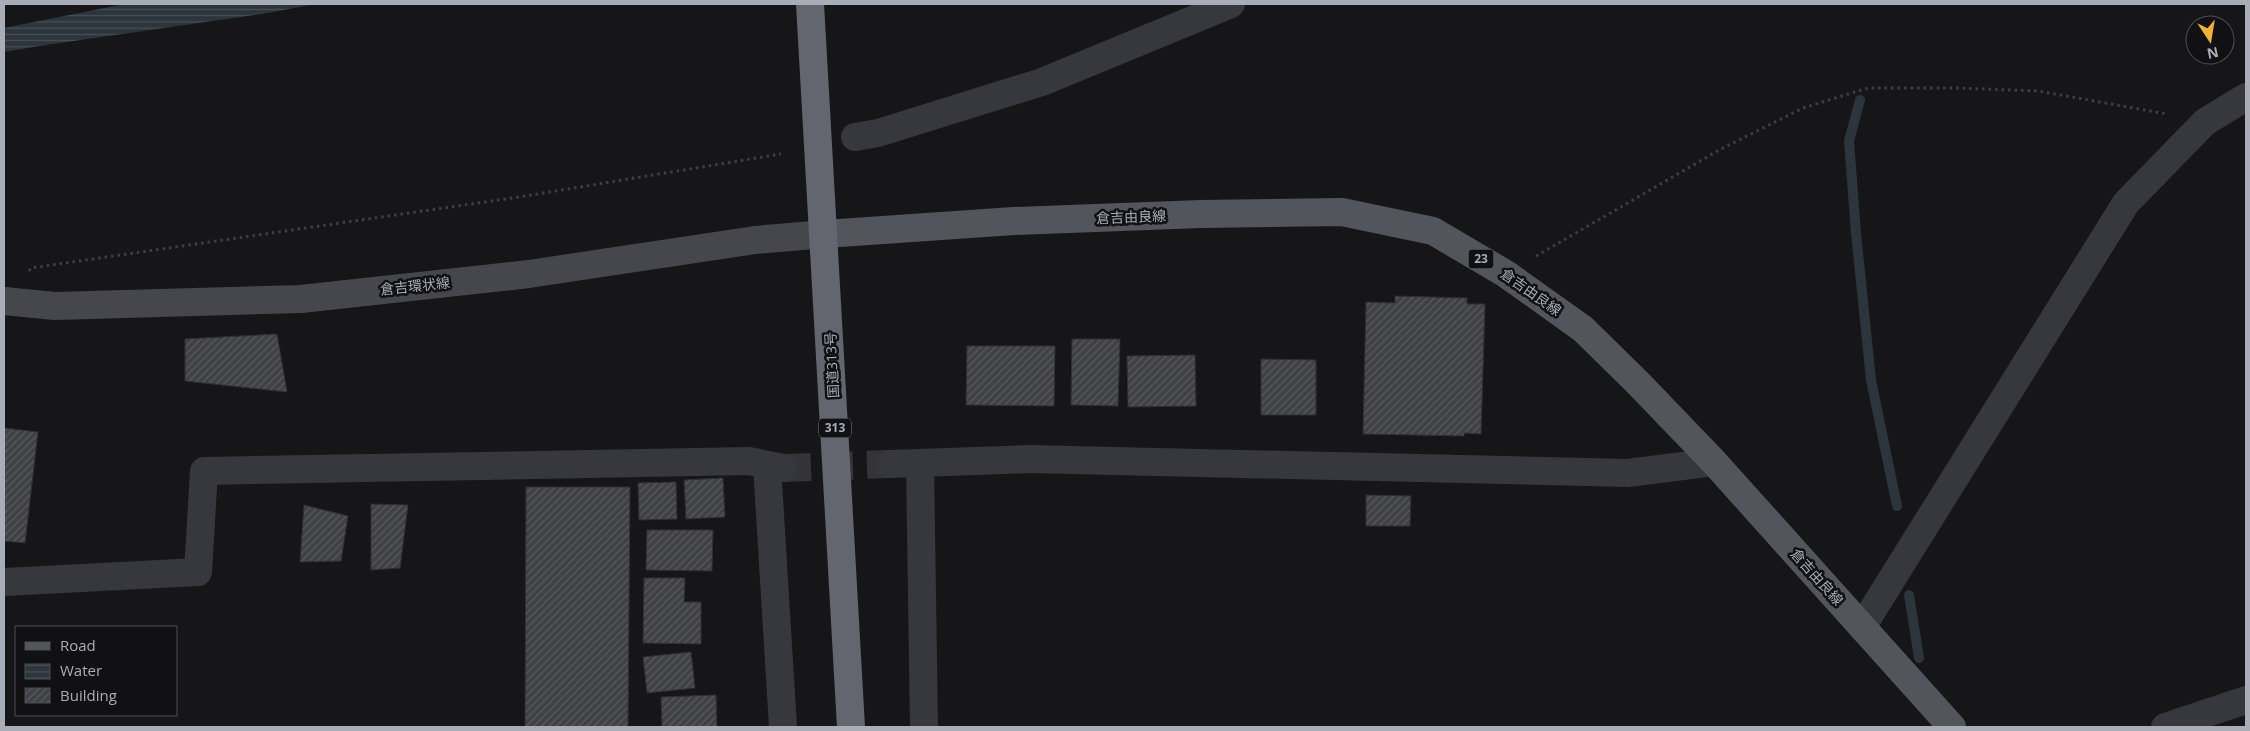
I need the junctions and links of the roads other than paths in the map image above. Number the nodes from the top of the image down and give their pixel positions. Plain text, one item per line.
1 (810, 4) edge
2 (1231, 4) edge
3 (2246, 97) edge
4 (854, 137) dead end
5 (825, 234) junction
6 (4, 301) edge
7 (1714, 462) junction
8 (890, 464) tunnel mouth
9 (920, 464) junction
10 (4, 582) edge
11 (1862, 627) junction
12 (2246, 700) edge
13 (783, 727) edge
14 (851, 727) edge
15 (924, 727) edge
16 (1952, 727) edge
17 (2165, 727) edge

1 - 5 highway, 国道313号 / 313
2 - 4 street
3 - 11 street
5 - 6 main road, 倉吉環状線
5 - 7 main road, 倉吉由良線 / 23
5 - 14 highway, 国道313号 / 313
7 - 9 street
7 - 11 main road, 倉吉由良線 / 23
8 - 9 street
9 - 15 street
10 - 13 street
11 - 16 main road, 倉吉由良線 / 23
12 - 17 street

